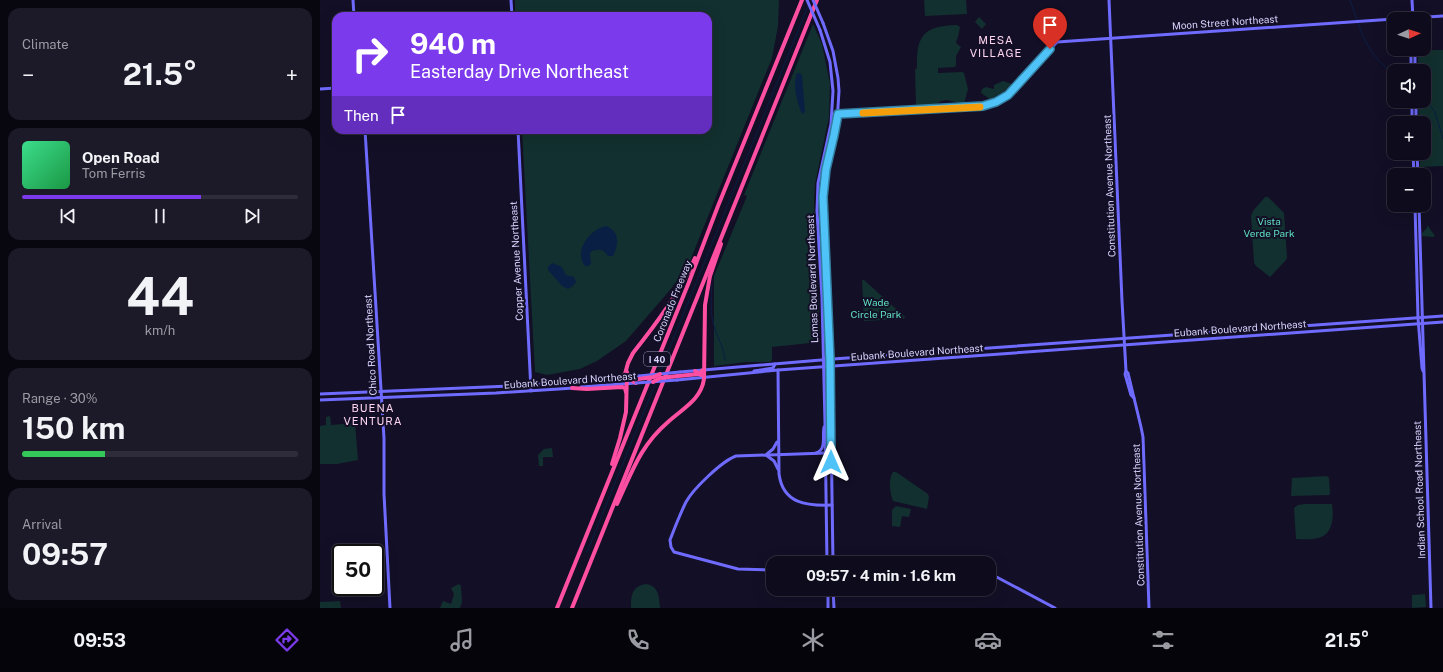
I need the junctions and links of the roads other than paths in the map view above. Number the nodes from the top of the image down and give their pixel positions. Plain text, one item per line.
1 (354, 0) edge
2 (511, 0) edge
3 (802, 0) edge
4 (807, 0) edge
5 (813, 0) edge
6 (817, 0) edge
7 (1110, 0) edge
8 (1412, 0) edge
9 (354, 12) edge
10 (512, 12) edge
11 (1412, 12) edge
12 (1443, 16) edge
13 (1431, 17) edge
14 (1387, 19) edge
15 (1111, 38) junction
16 (332, 88) edge
17 (320, 89) edge
18 (838, 114) junction
19 (832, 115) junction
20 (365, 134) edge
21 (518, 134) edge
22 (718, 206) junction
23 (1415, 212) edge
24 (1419, 212) edge
25 (730, 215) junction
26 (821, 284) junction
27 (828, 304) junction
28 (1443, 316) edge
29 (1420, 318) junction
30 (1443, 322) edge
31 (1348, 323) junction
32 (1421, 323) junction
33 (1314, 325) junction
34 (1349, 328) junction
35 (1229, 331) junction
36 (1315, 331) junction
37 (1163, 336) junction
38 (1229, 337) junction
39 (1124, 339) junction
40 (1094, 341) junction
41 (1163, 342) junction
42 (1124, 345) junction
43 (1095, 347) junction
44 (938, 352) junction
45 (939, 358) junction
46 (824, 360) junction
47 (830, 360) junction
48 (775, 364) junction
49 (830, 366) junction
50 (824, 367) junction
51 (778, 370) junction
52 (695, 371) joint
53 (660, 374) joint
54 (704, 374) junction
55 (746, 374) junction
56 (678, 376) junction
57 (627, 379) junction
58 (638, 379) junction
59 (653, 382) joint
60 (531, 385) junction
61 (572, 388) junction
62 (381, 391) junction
63 (531, 391) junction
64 (320, 394) edge
65 (626, 394) junction
66 (381, 398) junction
67 (320, 400) edge
68 (825, 423) junction
69 (778, 438) junction
70 (832, 453) junction
71 (812, 454) junction
72 (826, 454) junction
73 (765, 455) junction
74 (779, 455) junction
75 (779, 470) junction
76 (826, 505) junction
77 (832, 505) junction
78 (596, 511) junction
79 (608, 518) junction
80 (827, 556) edge
81 (833, 556) edge
82 (766, 570) edge
83 (996, 577) edge
84 (828, 596) edge
85 (833, 596) edge
86 (390, 608) edge
87 (557, 608) edge
88 (572, 608) edge
89 (828, 608) edge
90 (834, 608) edge
91 (1055, 608) edge
92 (1149, 608) edge
93 (1431, 608) edge

1 - 9 street
2 - 10 street
3 - 22 highway, Coronado Freeway / I 40
4 - 19 street, Lomas Boulevard Northeast, bridge
5 - 18 street, Lomas Boulevard Northeast, bridge
6 - 25 highway, I 40
7 - 15 street, Constitution Avenue Northeast
8 - 11 street
12 - 13 street, Moon Street Northeast
14 - 15 street, Moon Street Northeast
15 - 18 street, Moon Street Northeast
15 - 39 street, Constitution Avenue Northeast
16 - 17 street
18 - 19 street
18 - 27 street, Lomas Boulevard Northeast
19 - 26 street, Lomas Boulevard Northeast
20 - 62 street, Chico Road Northeast
21 - 60 street, Copper Avenue Northeast
22 - 57 highway
22 - 78 highway, Coronado Freeway / I 40
23 - 29 street, Indian School Road Northeast
24 - 29 street, Indian School Road Northeast
25 - 54 highway
25 - 79 highway, I 40
26 - 27 street
26 - 46 street, Lomas Boulevard Northeast
27 - 47 street, Lomas Boulevard Northeast
28 - 29 street, Eubank Boulevard Northeast
29 - 31 street, Eubank Boulevard Northeast
29 - 32 street, Indian School Road Northeast
30 - 32 street, Eubank Boulevard Northeast
31 - 33 street, Eubank Boulevard Northeast
31 - 34 street
32 - 34 street, Eubank Boulevard Northeast
32 - 93 street, Indian School Road Northeast
33 - 35 street, Eubank Boulevard Northeast
33 - 36 street
34 - 36 street, Eubank Boulevard Northeast
35 - 37 street, Eubank Boulevard Northeast
35 - 38 street
36 - 38 street, Eubank Boulevard Northeast
37 - 39 street, Eubank Boulevard Northeast
37 - 41 street
38 - 41 street, Eubank Boulevard Northeast
39 - 40 street, Eubank Boulevard Northeast
39 - 42 street, Constitution Avenue Northeast
40 - 43 street
40 - 44 street, Eubank Boulevard Northeast
41 - 42 street, Eubank Boulevard Northeast
42 - 43 street, Eubank Boulevard Northeast
42 - 92 street, Constitution Avenue Northeast
43 - 45 street, Eubank Boulevard Northeast
44 - 45 street
44 - 47 street, Eubank Boulevard Northeast
45 - 49 street, Eubank Boulevard Northeast
46 - 47 street, Eubank Boulevard Northeast
46 - 48 street, Eubank Boulevard Northeast
46 - 50 street, Lomas Boulevard Northeast
47 - 49 street, Lomas Boulevard Northeast
48 - 54 street, Eubank Boulevard Northeast
48 - 55 street
49 - 50 street, Eubank Boulevard Northeast
49 - 70 street, Lomas Boulevard Northeast
50 - 51 street, Eubank Boulevard Northeast
50 - 68 street, Lomas Boulevard Northeast
51 - 55 street, Eubank Boulevard Northeast
51 - 69 street
52 - 54 highway
52 - 56 street
53 - 56 street, bridge
53 - 58 highway, bridge
54 - 55 street, Eubank Boulevard Northeast
54 - 56 highway
54 - 79 highway
56 - 59 highway, bridge
57 - 58 highway
57 - 60 street, Eubank Boulevard Northeast
57 - 61 street, Eubank Boulevard Northeast
57 - 65 highway
58 - 59 street, Eubank Boulevard Northeast, bridge
60 - 62 street, Eubank Boulevard Northeast
60 - 63 street, Copper Avenue Northeast
61 - 63 street, Eubank Boulevard Northeast
61 - 65 highway
62 - 64 street, Eubank Boulevard Northeast
62 - 66 street, Chico Road Northeast
63 - 66 street, Eubank Boulevard Northeast
65 - 78 highway
66 - 67 street, Eubank Boulevard Northeast
66 - 86 street, Chico Road Northeast
68 - 71 street
68 - 72 street, Lomas Boulevard Northeast
69 - 73 street
69 - 74 street
70 - 72 street
70 - 77 street, Lomas Boulevard Northeast
71 - 72 street
71 - 74 street
72 - 76 street, Lomas Boulevard Northeast
73 - 74 street
73 - 75 street
73 - 82 street
74 - 75 street
75 - 76 street
76 - 77 street
76 - 80 street, Lomas Boulevard Northeast
77 - 81 street, Lomas Boulevard Northeast
78 - 87 highway, Coronado Freeway / I 40
79 - 88 highway, I 40
83 - 91 street
84 - 89 street
85 - 90 street

